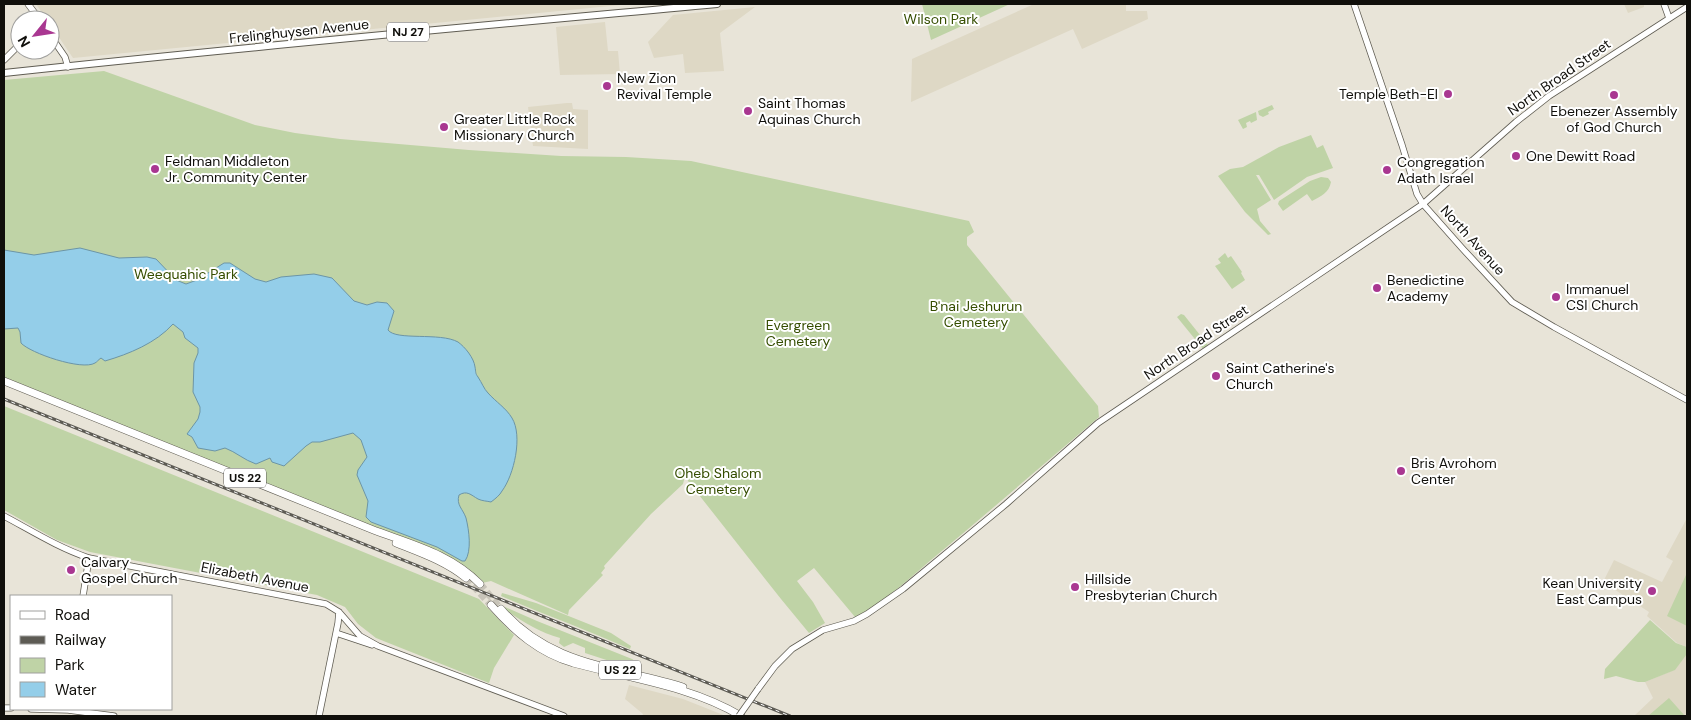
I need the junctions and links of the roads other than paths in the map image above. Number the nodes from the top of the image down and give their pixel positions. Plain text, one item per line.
1 (717, 4) edge
2 (1354, 4) edge
3 (1664, 4) edge
4 (1687, 6) edge
5 (1669, 18) junction
6 (60, 51) edge
7 (68, 67) junction
8 (4, 73) edge
9 (1423, 204) junction
10 (4, 381) edge
11 (4, 386) edge
12 (1687, 400) edge
13 (4, 516) edge
14 (89, 558) junction
15 (466, 578) tunnel mouth
16 (480, 584) tunnel mouth
17 (83, 595) edge
18 (492, 605) tunnel mouth
19 (501, 609) tunnel mouth
20 (339, 612) junction
21 (336, 633) junction
22 (378, 646) junction
23 (43, 710) edge
24 (68, 712) edge
25 (114, 716) edge
26 (319, 716) edge
27 (564, 716) edge
28 (740, 716) edge
29 (749, 716) edge

1 - 7 main road, Frelinghuysen Avenue / NJ 27
2 - 9 main road, North Avenue
3 - 5 main road
4 - 5 main road, North Broad Street
5 - 9 main road, North Broad Street
6 - 7 main road
7 - 8 main road, Frelinghuysen Avenue / NJ 27
9 - 12 main road, North Avenue
9 - 28 main road, North Broad Street, bridge
10 - 16 highway, US 22
11 - 15 highway, US 22
13 - 14 main road, Elizabeth Avenue
14 - 17 main road
14 - 20 main road, Elizabeth Avenue
18 - 28 highway, US 22
19 - 29 highway, US 22
20 - 21 main road
20 - 22 main road, Elizabeth Avenue
21 - 22 main road
21 - 26 main road
22 - 27 main road, Elizabeth Avenue
23 - 24 main road
24 - 25 main road

